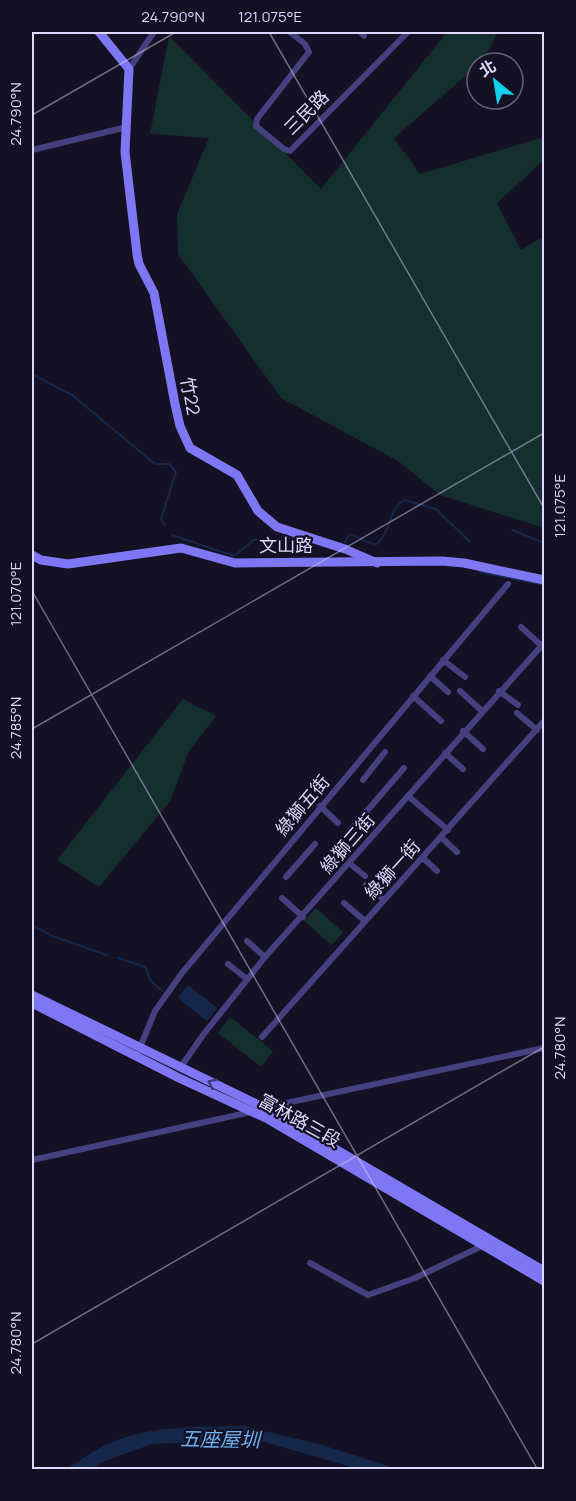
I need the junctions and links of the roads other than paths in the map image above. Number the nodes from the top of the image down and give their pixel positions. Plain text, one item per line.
1 (99, 32) edge
2 (154, 32) edge
3 (290, 32) edge
4 (408, 32) edge
5 (129, 69) junction
6 (128, 127) junction
7 (32, 150) edge
8 (32, 555) edge
9 (377, 563) junction
10 (544, 580) edge
11 (508, 584) dead end
12 (521, 627) dead end
13 (543, 645) edge
14 (443, 660) junction
15 (430, 676) junction
16 (465, 677) dead end
17 (499, 691) junction
18 (448, 692) dead end
19 (460, 692) dead end
20 (413, 696) junction
21 (518, 705) dead end
22 (482, 711) junction
23 (517, 713) dead end
24 (441, 721) dead end
25 (542, 726) edge
26 (463, 731) junction
27 (483, 749) dead end
28 (385, 752) dead end
29 (445, 753) junction
30 (404, 768) dead end
31 (463, 769) dead end
32 (363, 780) dead end
33 (408, 796) junction
34 (320, 806) junction
35 (338, 823) dead end
36 (448, 830) junction
37 (347, 834) dead end
38 (441, 837) junction
39 (315, 844) dead end
40 (458, 852) dead end
41 (423, 858) junction
42 (349, 863) junction
43 (437, 871) dead end
44 (365, 876) dead end
45 (286, 877) dead end
46 (366, 885) dead end
47 (282, 898) dead end
48 (384, 900) junction
49 (344, 903) dead end
50 (303, 917) junction
51 (365, 921) junction
52 (247, 941) dead end
53 (265, 957) junction
54 (228, 964) dead end
55 (248, 979) junction
56 (32, 995) edge
57 (32, 1003) edge
58 (262, 1037) dead end
59 (544, 1047) edge
60 (138, 1053) junction
61 (180, 1068) junction
62 (265, 1107) junction
63 (252, 1112) junction
64 (32, 1160) edge
65 (482, 1246) junction
66 (310, 1263) dead end
67 (544, 1271) edge
68 (544, 1281) edge

1 - 5 main road
2 - 5 street
3 - 4 street, 三民路
5 - 6 main road, 竹22
6 - 7 street
6 - 9 main road, 竹22 / 竹22
8 - 9 main road, 文山路
9 - 10 main road, 文山路
11 - 14 street, 綠獅五街
12 - 13 street
13 - 17 street, 綠獅三街
14 - 15 street, 綠獅五街
14 - 16 street
15 - 18 street
15 - 20 street, 綠獅五街
17 - 21 street
17 - 22 street, 綠獅三街
19 - 22 street
20 - 24 street
20 - 34 street, 綠獅五街
22 - 26 street, 綠獅三街
23 - 25 street
25 - 36 street, 綠獅一街
26 - 27 street
26 - 29 street, 綠獅三街
28 - 32 street
29 - 31 street
29 - 33 street, 綠獅三街
30 - 37 street
33 - 36 street
33 - 42 street, 綠獅三街
34 - 35 street
34 - 60 street, 綠獅五街
36 - 38 street, 綠獅一街
38 - 40 street
38 - 41 street, 綠獅一街
39 - 45 street
41 - 43 street
41 - 48 street, 綠獅一街
42 - 44 street
42 - 50 street, 綠獅三街
46 - 48 street
47 - 50 street
48 - 51 street, 綠獅一街
49 - 51 street
50 - 53 street, 綠獅三街
51 - 58 street, 綠獅一街
52 - 53 street
53 - 55 street, 綠獅三街
54 - 55 street
55 - 61 street, 綠獅三街
56 - 60 main road, 富林路三段
57 - 60 main road, 富林路三段
59 - 62 street
60 - 61 main road, 富林路三段
60 - 63 main road, 富林路三段
62 -> 61 main road, 富林路三段
62 - 63 street
62 - 67 main road, 富林路三段
63 - 64 street
63 - 65 main road, 富林路三段
65 - 66 street
65 - 68 main road, 富林路三段

